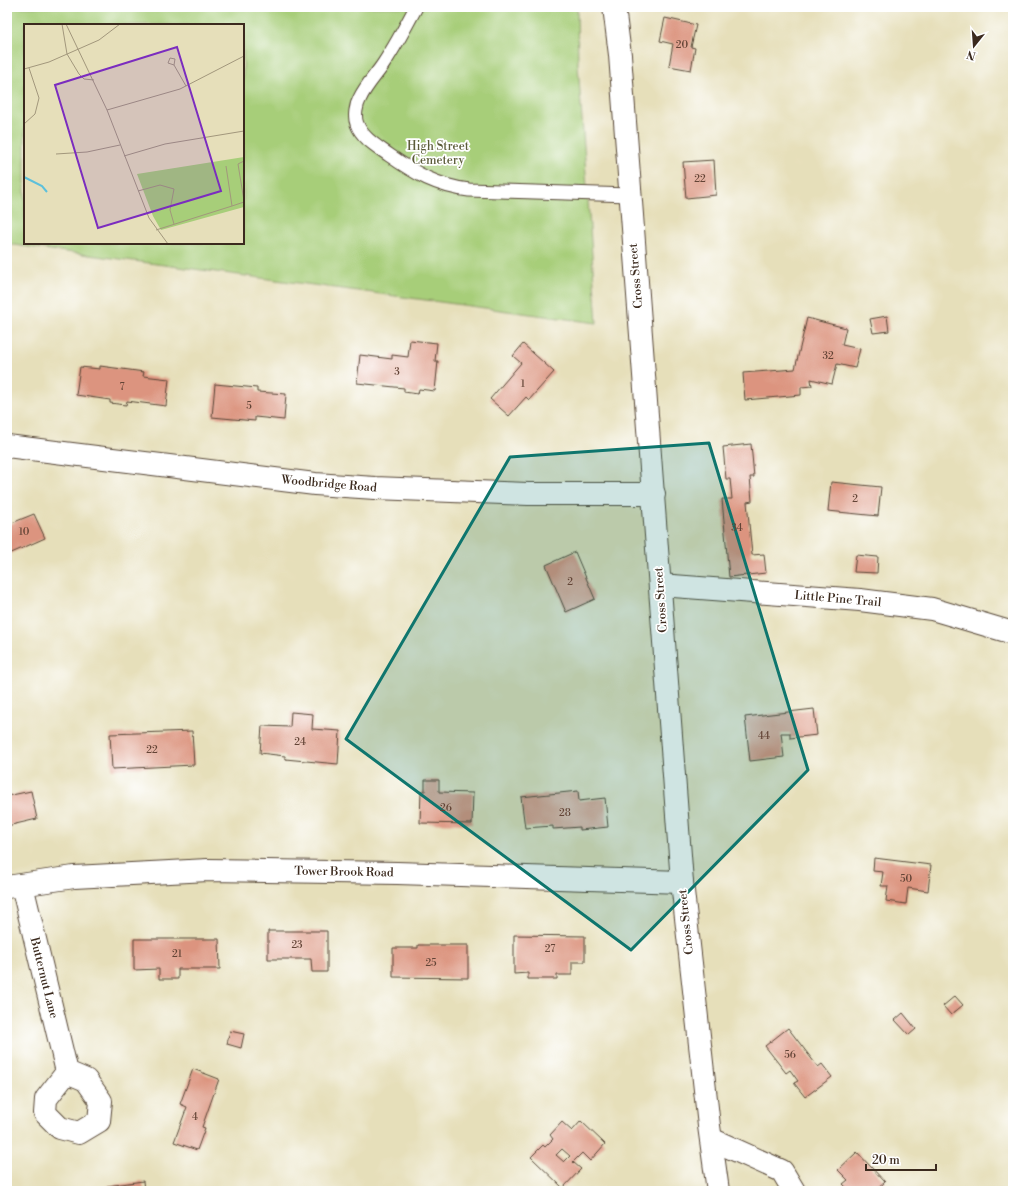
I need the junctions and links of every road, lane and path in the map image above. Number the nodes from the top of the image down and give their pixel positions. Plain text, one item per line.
1 (416, 7) edge
2 (614, 7) edge
3 (630, 195) junction
4 (7, 446) edge
5 (654, 494) junction
6 (660, 586) junction
7 (1013, 633) edge
8 (682, 882) junction
9 (14, 886) edge
10 (67, 1072) dead end
11 (711, 1139) junction
12 (718, 1191) edge
13 (794, 1191) edge

1 - 3 lane
2 - 3 street, Cross Street
3 - 5 street, Cross Street
4 - 5 street, Woodbridge Road
5 - 6 street, Cross Street
6 - 7 street, Little Pine Trail
6 - 8 street, Cross Street
8 - 9 street, Tower Brook Road
8 - 11 street, Cross Street
9 - 10 street, Butternut Lane
11 - 12 street, Cross Street
11 - 13 street

